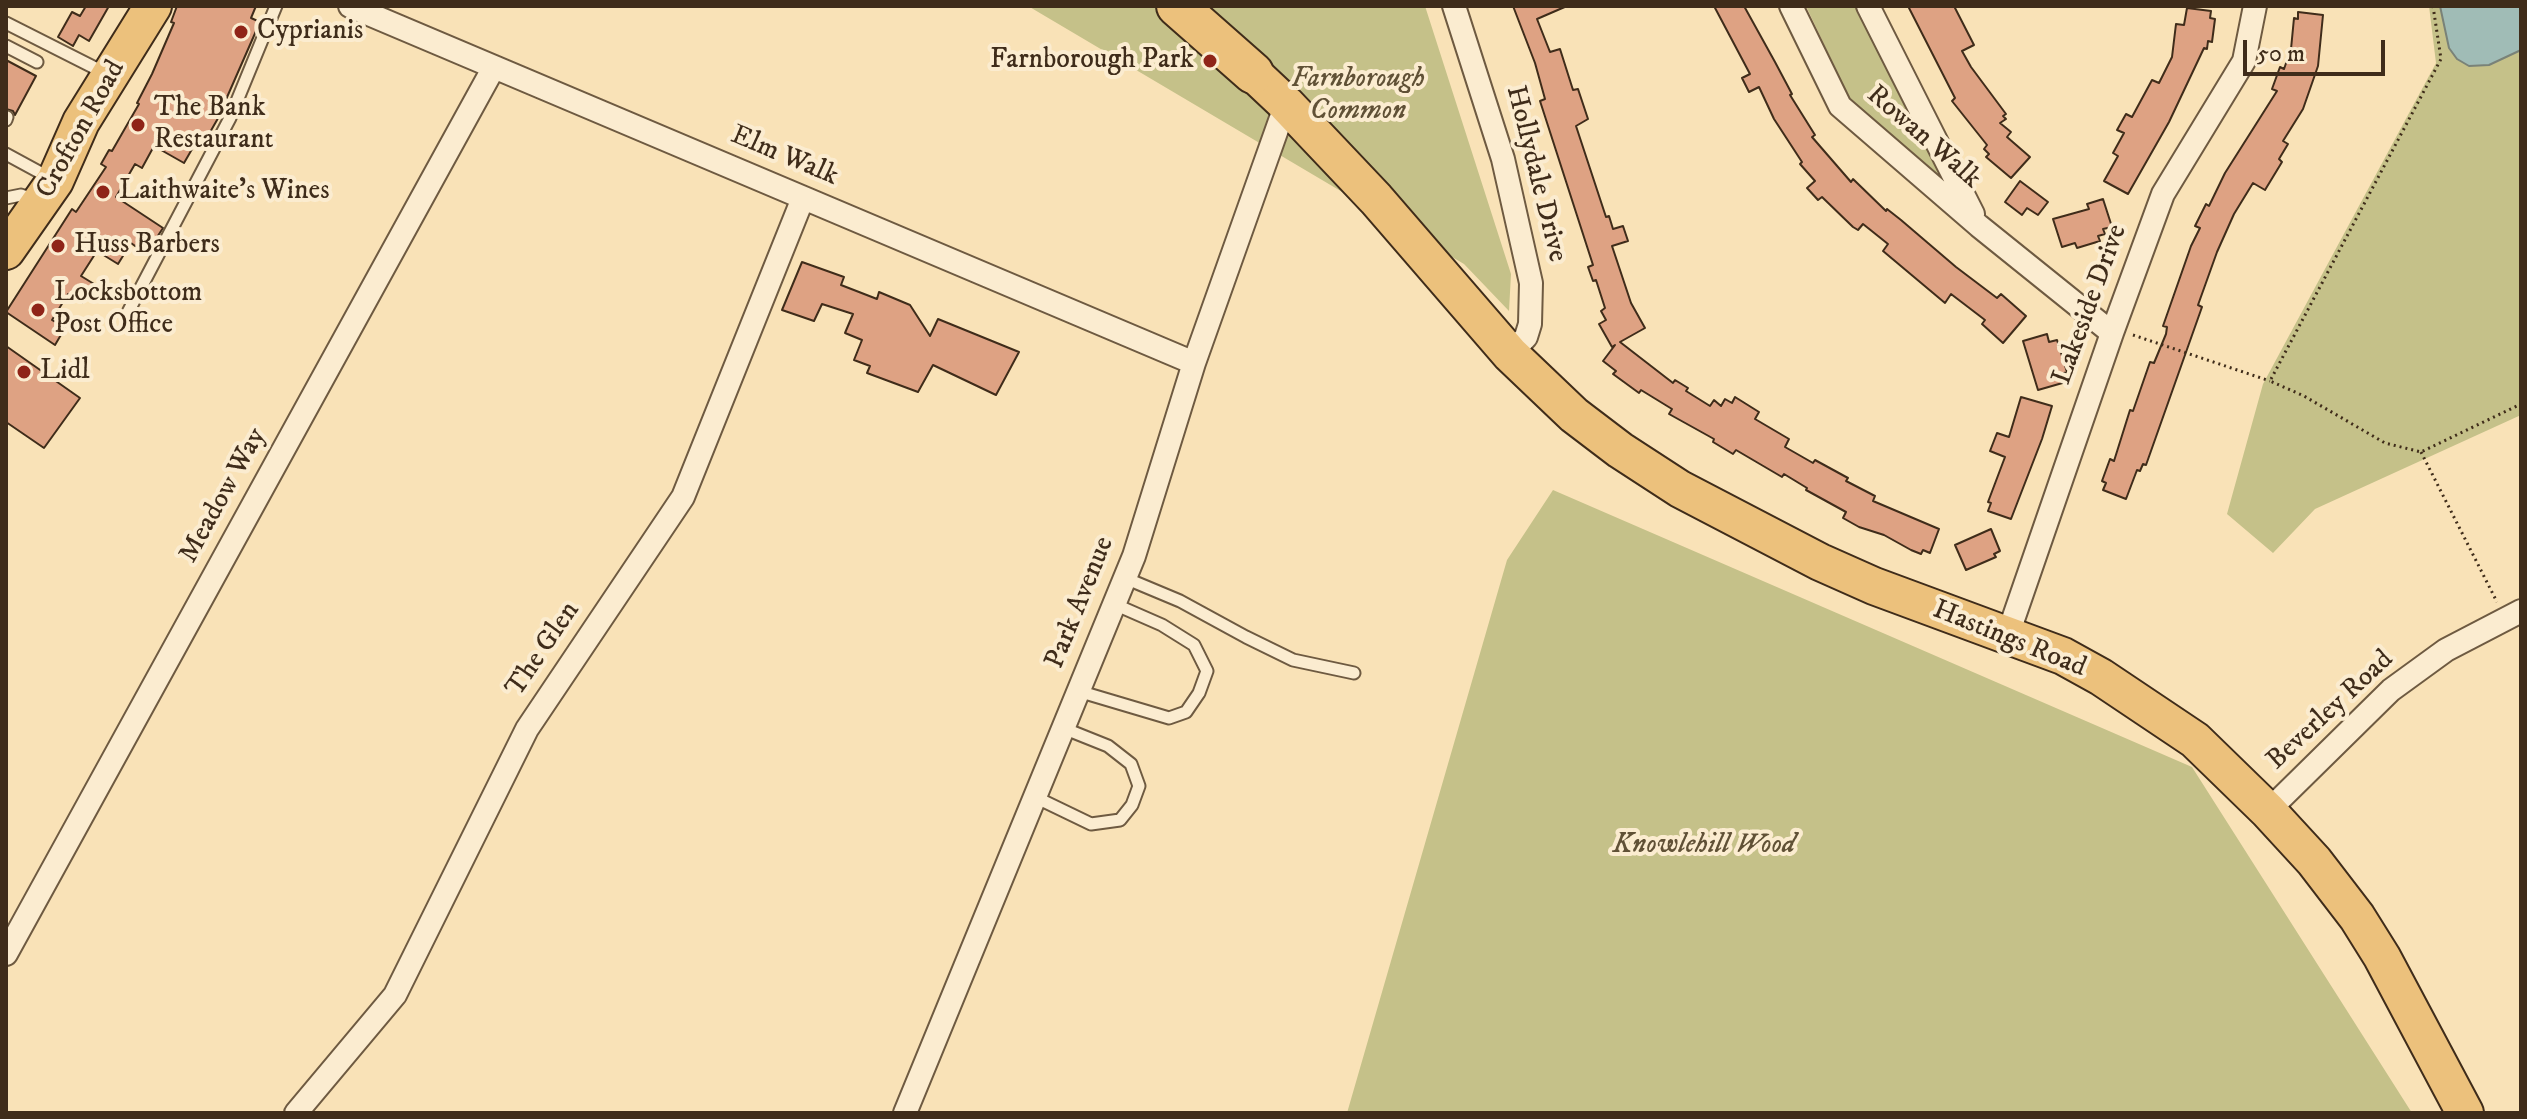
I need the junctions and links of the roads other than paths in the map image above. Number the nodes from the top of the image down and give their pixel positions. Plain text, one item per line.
1 (153, 6) edge
2 (276, 6) edge
3 (350, 6) edge
4 (1177, 6) edge
5 (1454, 6) edge
6 (1791, 6) edge
7 (1868, 6) edge
8 (2255, 6) edge
9 (379, 12) edge
10 (6, 23) edge
11 (47, 43) junction
12 (6, 46) edge
13 (494, 67) junction
14 (1253, 73) joint
15 (110, 76) junction
16 (1286, 104) junction
17 (6, 154) edge
18 (49, 192) junction
19 (6, 198) edge
20 (803, 198) junction
21 (1979, 226) junction
22 (6, 251) edge
23 (126, 316) dead end
24 (2113, 329) junction
25 (1510, 354) junction
26 (1194, 363) junction
27 (1125, 578) junction
28 (1114, 604) junction
29 (2513, 615) edge
30 (2007, 637) junction
31 (1354, 673) dead end
32 (1078, 691) junction
33 (1063, 728) junction
34 (1035, 797) junction
35 (2268, 811) junction
36 (6, 954) edge
37 (296, 1113) edge
38 (905, 1113) edge
39 (2465, 1113) edge

1 - 15 main road, Crofton Road
2 - 23 lane
3 - 9 street, Elm Walk
4 - 14 highway
5 - 25 street, Hollydale Drive
6 - 21 street, Rowan Walk
7 - 21 street, Rowan Walk
8 - 24 street, Lakeside Drive
9 - 13 street, Elm Walk
10 - 11 lane
11 - 12 lane
11 - 15 lane
13 - 20 street, Elm Walk
13 - 36 street, Meadow Way
14 - 16 main road
15 - 18 main road, Crofton Road
16 - 25 main road
16 - 26 street, Park Avenue
17 - 18 lane
18 - 19 lane
18 - 22 main road, Crofton Road
20 - 26 street, Elm Walk
20 - 37 street, The Glen
21 - 24 street, Rowan Walk
24 - 30 street, Lakeside Drive
25 - 30 main road, Hastings Road
26 - 27 street, Park Avenue
27 - 28 street, Park Avenue
27 - 31 lane
28 - 32 street, Park Avenue
28 - 32 lane
29 - 35 street, Beverley Road
30 - 35 main road, Hastings Road
32 - 33 street, Park Avenue
33 - 34 street, Park Avenue
33 - 34 lane
34 - 38 street, Park Avenue
35 - 39 main road, Hastings Road

